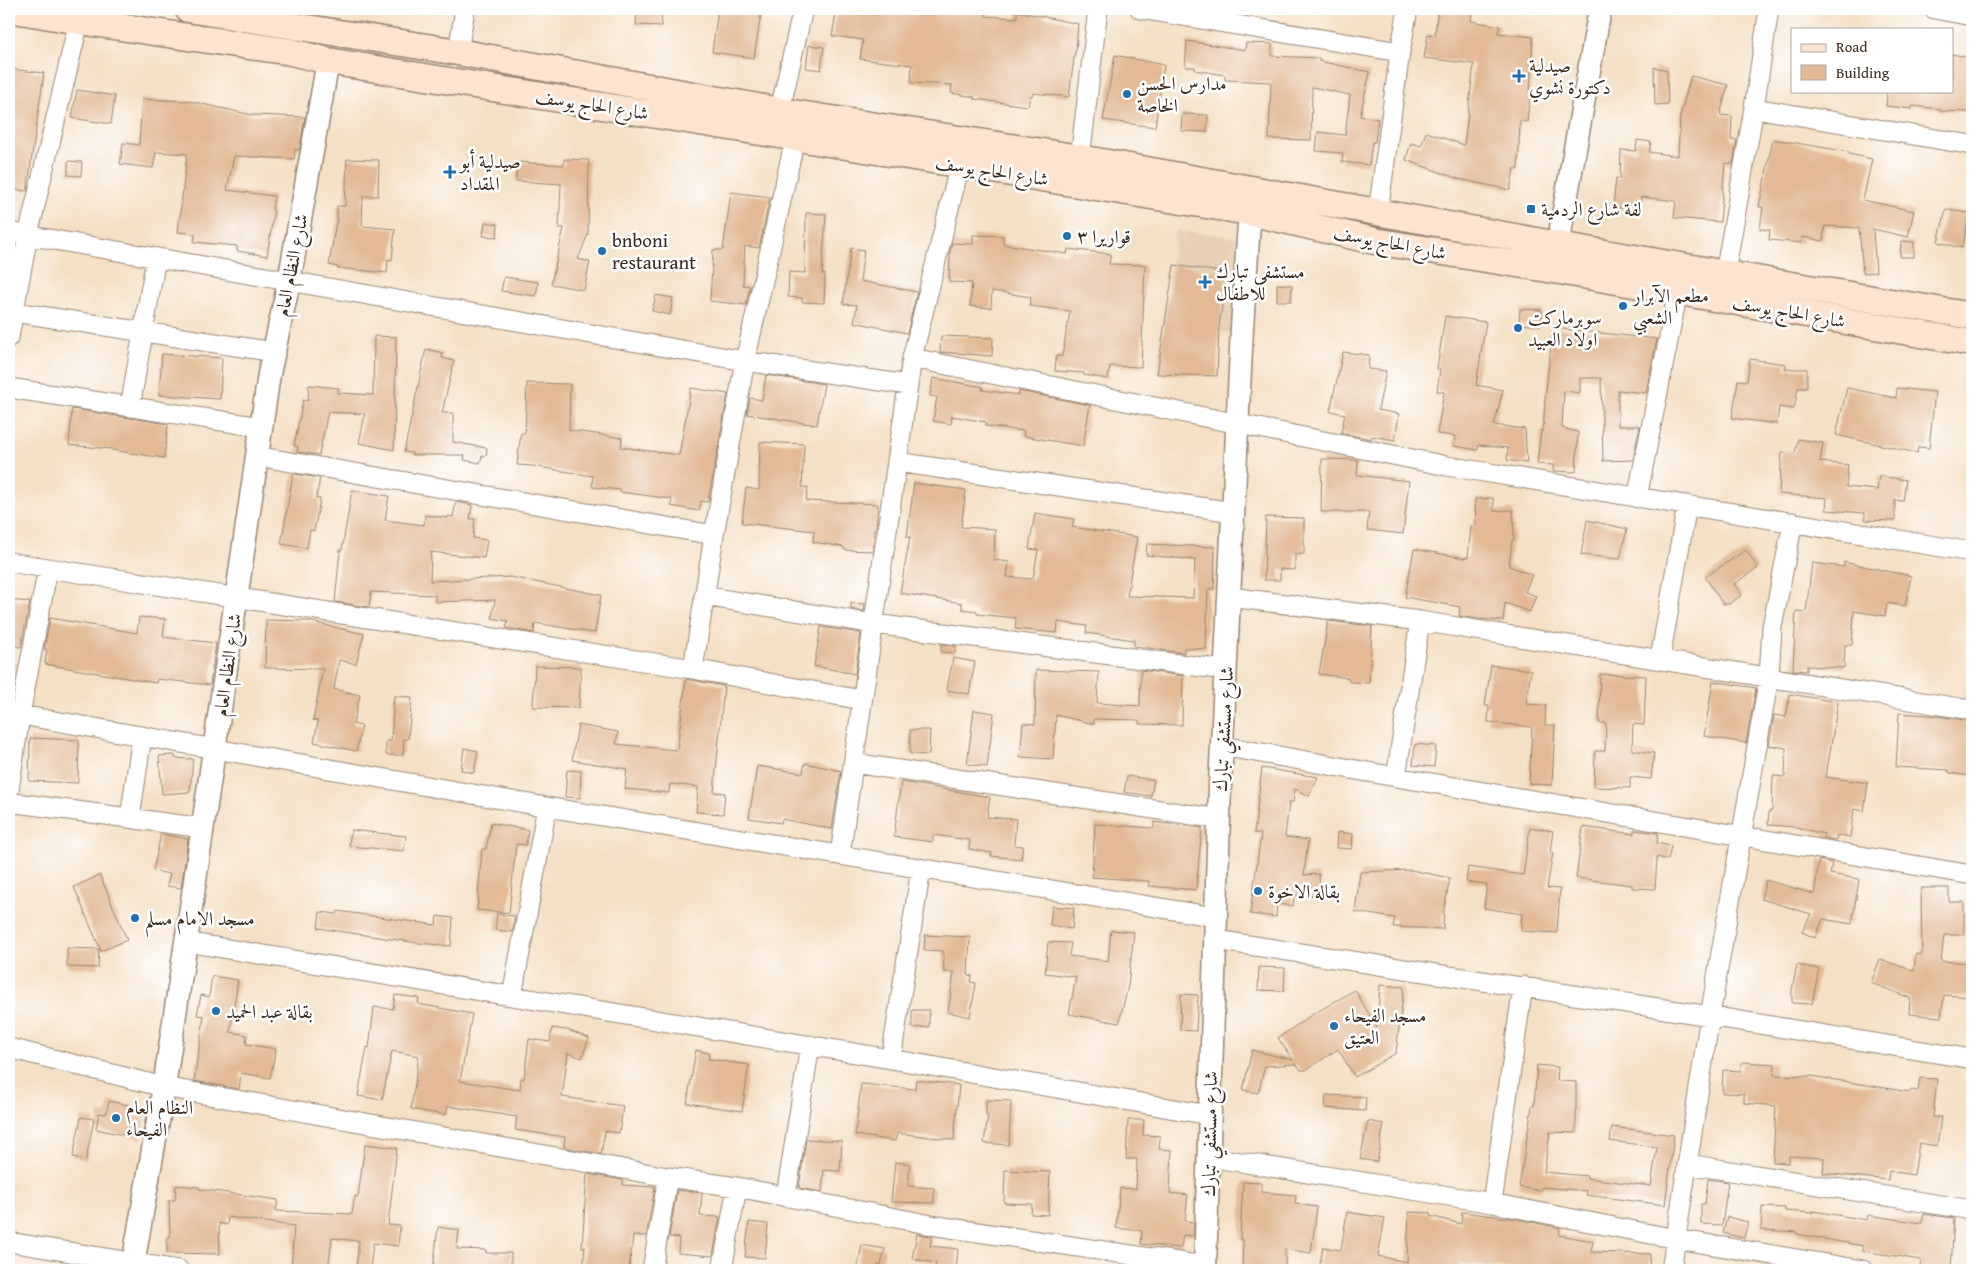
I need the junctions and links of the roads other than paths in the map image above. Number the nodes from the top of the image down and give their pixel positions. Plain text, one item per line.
1 (9, 9) edge
2 (193, 9) edge
3 (465, 9) edge
4 (803, 9) edge
5 (1098, 9) edge
6 (1140, 9) edge
7 (1408, 9) edge
8 (1600, 9) edge
9 (1769, 9) edge
10 (1941, 9) edge
11 (1972, 16) edge
12 (79, 22) junction
13 (458, 52) junction
14 (1400, 52) junction
15 (328, 61) junction
16 (1754, 108) junction
17 (783, 128) junction
18 (965, 139) junction
19 (1972, 145) edge
20 (1080, 158) junction
21 (960, 164) junction
22 (1250, 200) junction
23 (1378, 212) junction
24 (9, 232) edge
25 (28, 235) junction
26 (156, 258) junction
27 (1555, 258) junction
28 (1725, 274) junction
29 (289, 282) junction
30 (1678, 291) junction
31 (14, 312) junction
32 (1972, 316) edge
33 (142, 332) junction
34 (9, 337) edge
35 (1972, 343) edge
36 (274, 352) junction
37 (912, 358) junction
38 (745, 361) junction
39 (908, 386) junction
40 (9, 388) edge
41 (130, 406) junction
42 (1237, 424) junction
43 (261, 427) junction
44 (256, 456) junction
45 (896, 462) junction
46 (1637, 498) junction
47 (1687, 505) junction
48 (1233, 512) junction
49 (1793, 522) junction
50 (714, 535) junction
51 (1972, 552) edge
52 (9, 562) edge
53 (48, 568) junction
54 (704, 596) junction
55 (1230, 597) junction
56 (236, 599) junction
57 (1420, 621) junction
58 (874, 624) junction
59 (1660, 659) junction
60 (693, 669) junction
61 (1226, 670) junction
62 (1769, 677) junction
63 (862, 700) junction
64 (1972, 710) edge
65 (15, 714) edge
66 (142, 736) junction
67 (1222, 746) junction
68 (215, 748) junction
69 (852, 763) junction
70 (1396, 777) junction
71 (9, 790) edge
72 (9, 802) edge
73 (548, 807) junction
74 (130, 818) junction
75 (1219, 820) junction
76 (203, 828) junction
77 (1742, 837) junction
78 (840, 855) junction
79 (921, 869) junction
80 (1972, 875) edge
81 (1216, 917) junction
82 (1216, 940) junction
83 (186, 942) junction
84 (1523, 986) junction
85 (512, 996) junction
86 (1710, 1016) junction
87 (810, 1045) junction
88 (9, 1048) edge
89 (891, 1059) junction
90 (1972, 1059) edge
91 (164, 1087) junction
92 (1209, 1115) junction
93 (1209, 1157) junction
94 (1687, 1164) junction
95 (668, 1177) junction
96 (737, 1187) junction
97 (786, 1196) junction
98 (1492, 1203) junction
99 (1972, 1210) edge
100 (1676, 1239) junction
101 (9, 1242) edge
102 (132, 1266) edge
103 (1205, 1268) edge
104 (179, 1270) edge
105 (652, 1270) edge
106 (722, 1270) edge
107 (1671, 1270) edge
108 (1863, 1270) edge

1 - 12 main road, شارع الحاج يوسف
2 - 13 main road, شارع الحاج يوسف
3 - 13 street
4 - 17 street
5 - 20 street
6 - 14 street
7 - 14 street
8 - 27 street
9 - 16 street
10 - 11 street
12 - 15 main road, شارع الحاج يوسف
12 - 25 street
13 - 17 main road, شارع الحاج يوسف
14 - 23 street
15 - 17 main road, شارع الحاج يوسف
15 - 29 street, شارع النظام العام
16 - 19 street
16 - 28 street
17 - 18 main road, شارع الحاج يوسف
17 - 21 main road, شارع الحاج يوسف
17 - 38 street
18 - 20 main road, شارع الحاج يوسف
18 - 21 street
20 - 22 main road, شارع الحاج يوسف
21 - 22 main road, شارع الحاج يوسف
21 - 37 street
22 - 23 main road, شارع الحاج يوسف
22 - 27 main road, شارع الحاج يوسف
22 - 42 street, شارع مستشفي تبارك
23 - 27 main road, شارع الحاج يوسف
24 - 25 street
25 - 26 street
25 - 31 street
26 - 29 street
26 - 33 street
27 - 28 main road, شارع الحاج يوسف
27 - 30 main road, شارع الحاج يوسف
28 - 32 main road, شارع الحاج يوسف
29 - 36 street, شارع النظام العام
29 - 38 street
30 - 35 main road, شارع الحاج يوسف
30 - 46 street
31 - 33 street
31 - 34 street
33 - 36 street
33 - 41 street
36 - 43 street, شارع النظام العام
37 - 39 street
37 - 42 street
38 - 39 street
38 - 50 street
39 - 45 street
40 - 41 street
41 - 43 street
42 - 46 street
42 - 48 street, شارع مستشفي تبارك
43 - 44 street, شارع النظام العام
44 - 50 street
44 - 56 street, شارع النظام العام
45 - 48 street
45 - 58 street
46 - 47 street
47 - 49 street
47 - 59 street
48 - 55 street, شارع مستشفي تبارك
49 - 51 street
49 - 62 street
50 - 54 street
52 - 53 street
53 - 56 street
53 - 65 street
54 - 58 street
54 - 60 street
55 - 57 street
55 - 61 street, شارع مستشفي تبارك
56 - 60 street
56 - 68 street, شارع النظام العام
57 - 59 street
57 - 70 street
58 - 61 street
58 - 63 street
59 - 62 street
60 - 63 street
61 - 67 street, شارع مستشفي تبارك
62 - 64 street
62 - 77 street
63 - 69 street
65 - 66 street
65 - 71 street
66 - 68 street
66 - 74 street
67 - 70 street
67 - 75 street, شارع مستشفي تبارك
68 - 73 street
68 - 76 street, شارع النظام العام
69 - 75 street
69 - 78 street
70 - 77 street
72 - 74 street
73 - 78 street
73 - 85 street
74 - 76 street
75 - 81 street, شارع مستشفي تبارك
76 - 83 street, شارع النظام العام
77 - 80 street
77 - 86 street
78 - 79 street
79 - 81 street
79 - 89 street
81 - 82 street, شارع مستشفي تبارك
82 - 84 street
82 - 92 street, شارع مستشفي تبارك
83 - 85 street
83 - 91 street, شارع النظام العام
84 - 86 street
84 - 98 street
85 - 87 street
86 - 90 street
86 - 94 street
87 - 89 street
87 - 97 street
88 - 91 street
89 - 92 street
91 - 95 street
91 - 102 street, شارع النظام العام
92 - 93 street, شارع مستشفي تبارك
93 - 98 street
93 - 103 street, شارع مستشفي تبارك
94 - 99 street
94 - 100 street
95 - 96 street
95 - 105 street
96 - 97 street
96 - 106 street
97 - 103 street
98 - 100 street
100 - 107 street
100 - 108 street
101 - 102 street
102 - 104 street

